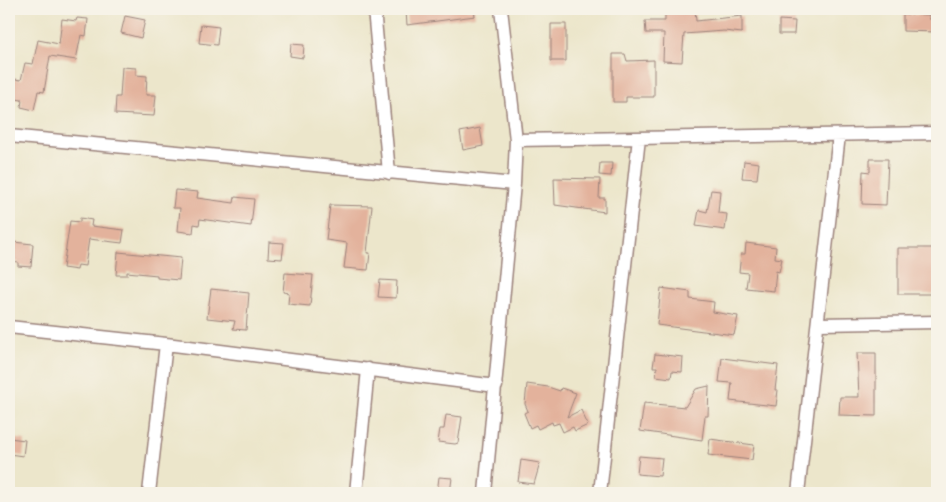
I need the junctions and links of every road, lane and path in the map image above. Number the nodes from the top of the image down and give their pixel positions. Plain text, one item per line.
1 (374, 9) edge
2 (500, 9) edge
3 (937, 134) edge
4 (840, 135) junction
5 (9, 136) edge
6 (639, 138) junction
7 (516, 140) junction
8 (389, 173) junction
9 (514, 184) junction
10 (937, 322) edge
11 (819, 324) junction
12 (9, 327) edge
13 (166, 344) junction
14 (368, 369) junction
15 (496, 386) junction
16 (149, 493) edge
17 (356, 493) edge
18 (485, 493) edge
19 (600, 493) edge
20 (798, 493) edge

1 - 8 street
2 - 7 street
3 - 4 street
4 - 6 street
4 - 11 street
5 - 8 street
6 - 7 street
6 - 19 street
7 - 9 street
8 - 9 street
9 - 15 street
10 - 11 street
11 - 20 street
12 - 13 street
13 - 14 street
13 - 16 street
14 - 15 street
14 - 17 street
15 - 18 street

